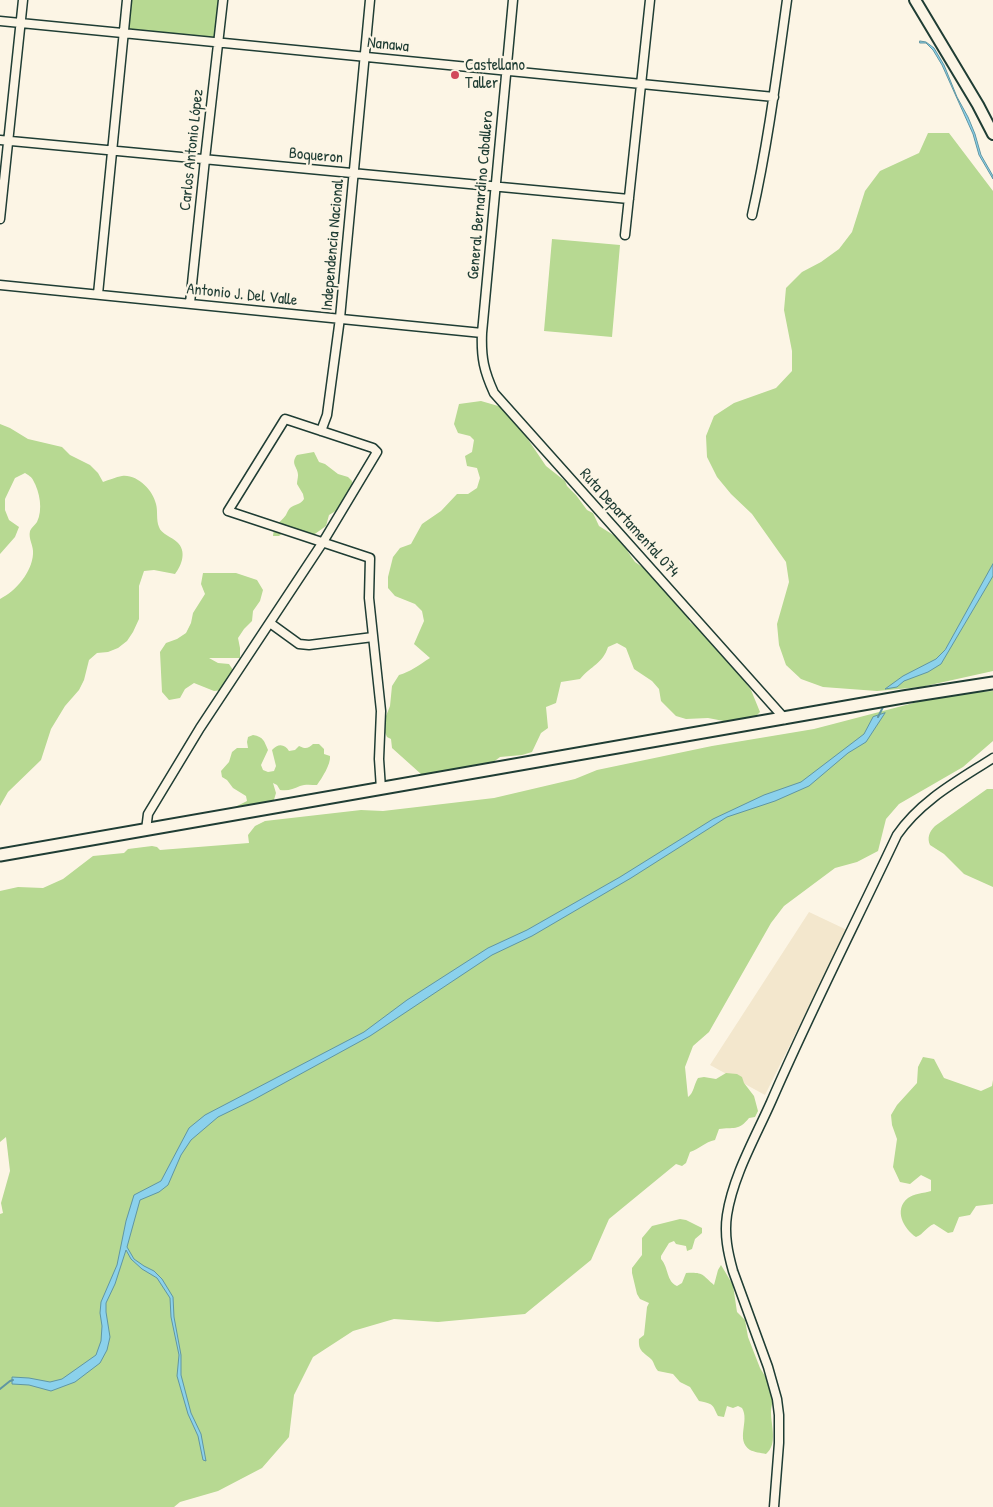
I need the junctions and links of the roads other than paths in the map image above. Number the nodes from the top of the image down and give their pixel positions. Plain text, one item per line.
1 (23, 0) edge
2 (127, 0) edge
3 (223, 0) edge
4 (370, 0) edge
5 (512, 0) edge
6 (650, 0) edge
7 (786, 0) edge
8 (914, 0) edge
9 (0, 21) edge
10 (20, 23) junction
11 (124, 33) junction
12 (218, 43) junction
13 (365, 57) junction
14 (506, 70) junction
15 (642, 84) junction
16 (774, 97) junction
17 (993, 134) edge
18 (4, 141) edge
19 (112, 151) junction
20 (204, 159) junction
21 (354, 173) junction
22 (496, 186) junction
23 (629, 199) junction
24 (752, 215) dead end
25 (0, 219) edge
26 (625, 235) dead end
27 (0, 285) edge
28 (98, 294) junction
29 (190, 303) junction
30 (340, 318) junction
31 (482, 333) junction
32 (321, 431) junction
33 (323, 542) junction
34 (270, 623) junction
35 (373, 637) junction
36 (993, 683) edge
37 (785, 718) junction
38 (993, 758) edge
39 (381, 789) junction
40 (146, 830) junction
41 (0, 855) edge
42 (774, 1507) edge

1 - 10 street
2 - 11 street
3 - 12 street, Carlos Antonio López
4 - 13 street, Independencia Nacional
5 - 14 street, General Bernardino Caballero
6 - 15 street
7 - 16 street
8 - 17 main road
9 - 10 street, Nanawa
10 - 11 street, Nanawa
10 - 18 street
11 - 12 street, Nanawa
11 - 19 street
12 - 13 street, Nanawa
12 - 20 street, Carlos Antonio López
13 - 14 street, Nanawa
13 - 21 street, Independencia Nacional
14 - 15 street, Nanawa
14 - 22 street, General Bernardino Caballero
15 - 16 street, Nanawa
15 - 23 street
16 - 24 street
18 - 19 street, Boqueron
18 - 25 street
19 - 20 street, Boqueron
19 - 28 street
20 - 21 street, Boqueron
20 - 29 street, Carlos Antonio López
21 - 22 street, Boqueron
21 - 30 street, Independencia Nacional
22 - 23 street, Boqueron
22 - 31 street, General Bernardino Caballero
23 - 26 street
27 - 28 street, Antonio J. Del Valle
28 - 29 street, Antonio J. Del Valle
29 - 30 street, Antonio J. Del Valle
30 - 31 street, Antonio J. Del Valle
30 - 32 street, Independencia Nacional
31 - 37 street, Ruta Departamental 074
32 - 33 street
32 - 33 street
33 - 34 street
33 - 35 street
34 - 35 street
34 - 40 street
35 - 39 street
36 - 37 highway
37 - 39 highway
38 - 42 street
39 - 40 highway
40 - 41 highway

